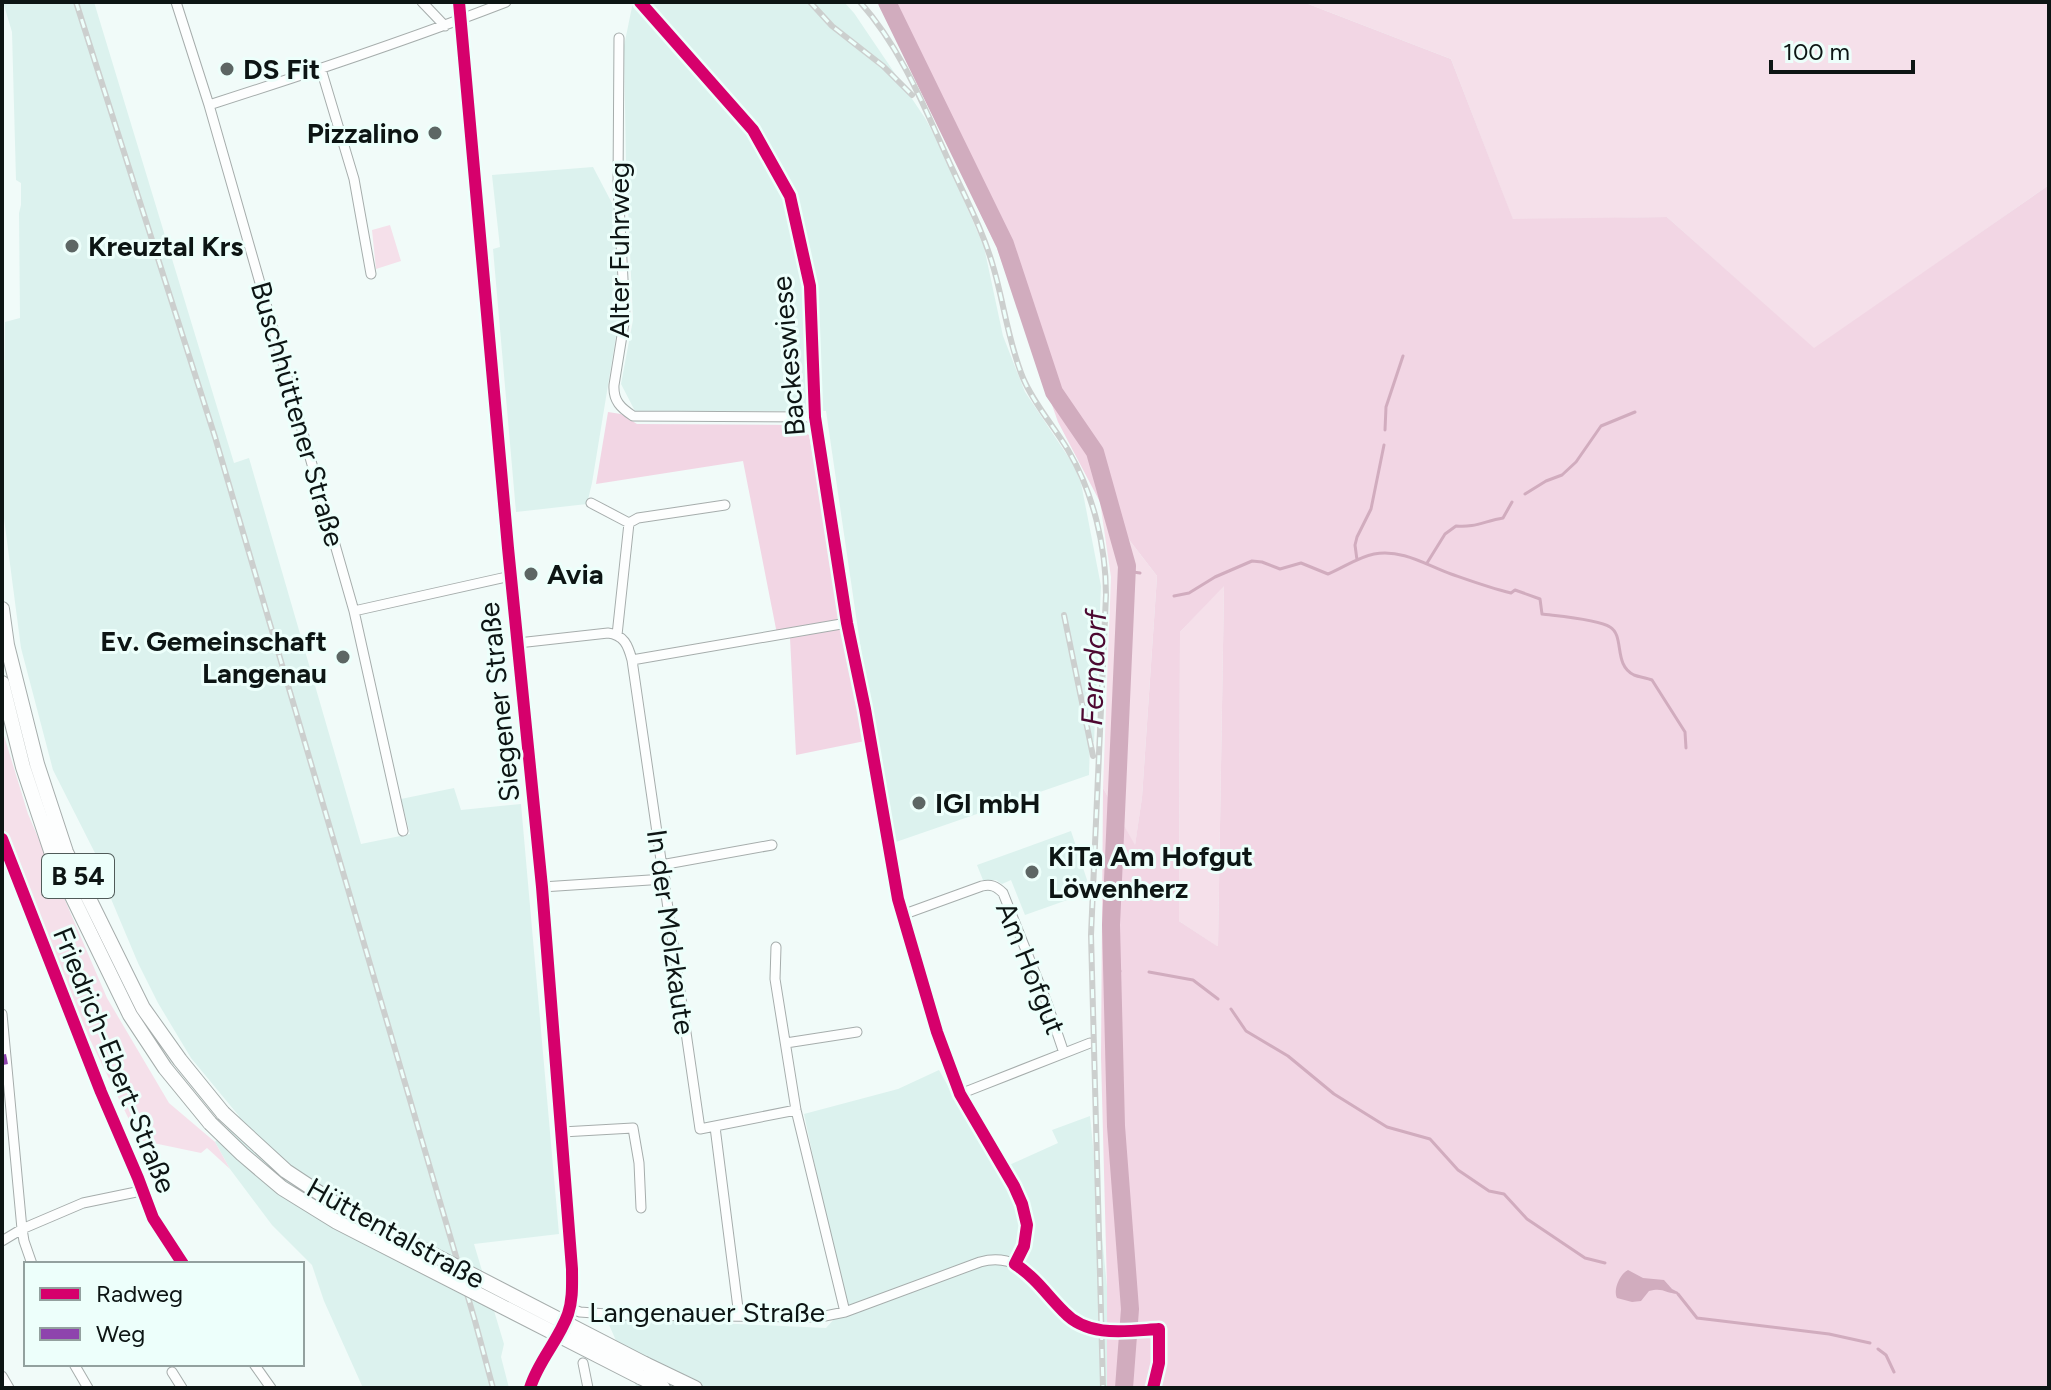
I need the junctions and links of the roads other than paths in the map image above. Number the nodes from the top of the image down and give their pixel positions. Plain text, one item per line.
1 (176, 2) edge
2 (422, 2) edge
3 (459, 2) edge
4 (506, 2) edge
5 (640, 2) edge
6 (460, 21) junction
7 (445, 26) junction
8 (619, 38) dead end
9 (321, 69) junction
10 (209, 105) junction
11 (371, 274) dead end
12 (815, 417) junction
13 (591, 503) dead end
14 (725, 505) dead end
15 (629, 523) junction
16 (511, 576) junction
17 (2, 609) edge
18 (354, 611) junction
19 (847, 623) junction
20 (617, 635) junction
21 (518, 643) junction
22 (632, 660) junction
23 (2, 683) edge
24 (403, 831) dead end
25 (2, 839) edge
26 (772, 845) dead end
27 (661, 865) junction
28 (13, 868) junction
29 (2, 871) edge
30 (665, 879) junction
31 (542, 887) junction
32 (902, 915) junction
33 (776, 947) dead end
34 (2, 1014) edge
35 (857, 1032) dead end
36 (786, 1043) junction
37 (1090, 1043) dead end
38 (1064, 1053) junction
39 (960, 1094) junction
40 (796, 1110) junction
41 (715, 1127) junction
42 (562, 1132) junction
43 (141, 1191) junction
44 (641, 1208) dead end
45 (22, 1229) junction
46 (2, 1241) edge
47 (31, 1262) edge
48 (182, 1262) edge
49 (1015, 1264) junction
50 (569, 1308) junction
51 (845, 1312) junction
52 (739, 1316) junction
53 (583, 1363) dead end
54 (75, 1366) edge
55 (255, 1366) edge
56 (643, 1371) junction
57 (172, 1372) dead end
58 (2, 1376) edge
59 (9, 1388) edge
60 (88, 1388) edge
61 (182, 1388) edge
62 (271, 1388) edge
63 (530, 1388) edge
64 (588, 1388) edge
65 (663, 1388) edge
66 (695, 1388) edge
67 (1153, 1388) edge

1 - 10 street, Buschhüttener Straße
2 - 7 street
3 - 6 main road, Siegener Straße
4 - 6 street
5 - 12 street, Backeswiese
6 - 7 street
6 - 16 main road, Siegener Straße
7 - 9 street
8 - 12 street, Alter Fuhrweg
9 - 10 street
9 - 11 street
10 - 18 street, Buschhüttener Straße
12 - 19 street, Backeswiese
13 - 15 street
14 - 15 street
15 - 20 street
16 - 18 street
16 - 21 main road, Siegener Straße
17 - 56 highway, Hüttentalstraße / B 54, bridge
18 - 24 street, Buschhüttener Straße
19 - 22 street
19 - 32 street, Backeswiese
20 - 21 street
20 - 22 street, In der Molzkaute
21 - 31 main road, Siegener Straße
22 - 27 street, In der Molzkaute
23 - 56 highway, Hüttentalstraße / B 54, bridge
25 - 28 street, Friedrich-Ebert-Straße
26 - 27 street
27 - 30 street, In der Molzkaute
28 - 29 street
28 - 43 street, Friedrich-Ebert-Straße
30 - 31 street
30 - 41 street, In der Molzkaute
31 - 42 main road, Siegener Straße
32 - 38 street, Am Hofgut
32 - 39 street
33 - 36 street
34 - 45 street
35 - 36 street
36 - 40 street
37 - 38 street
38 - 39 street
39 - 49 street
40 - 41 street
40 - 51 street
41 - 52 street
42 - 44 street
42 - 50 main road, Siegener Straße
43 - 45 street
43 - 48 street, Friedrich-Ebert-Straße
45 - 46 street
45 - 47 street
49 - 51 street, Langenauer Straße
49 - 67 street
50 - 52 street, Langenauer Straße
50 - 63 main road, Siegener Straße
51 - 52 street, Langenauer Straße
53 - 64 street
54 - 60 street
55 - 62 street
56 - 65 highway, Hüttentalstraße / B 54
56 - 66 highway, Hüttentalstraße / B 54
57 - 61 street
58 - 59 street

